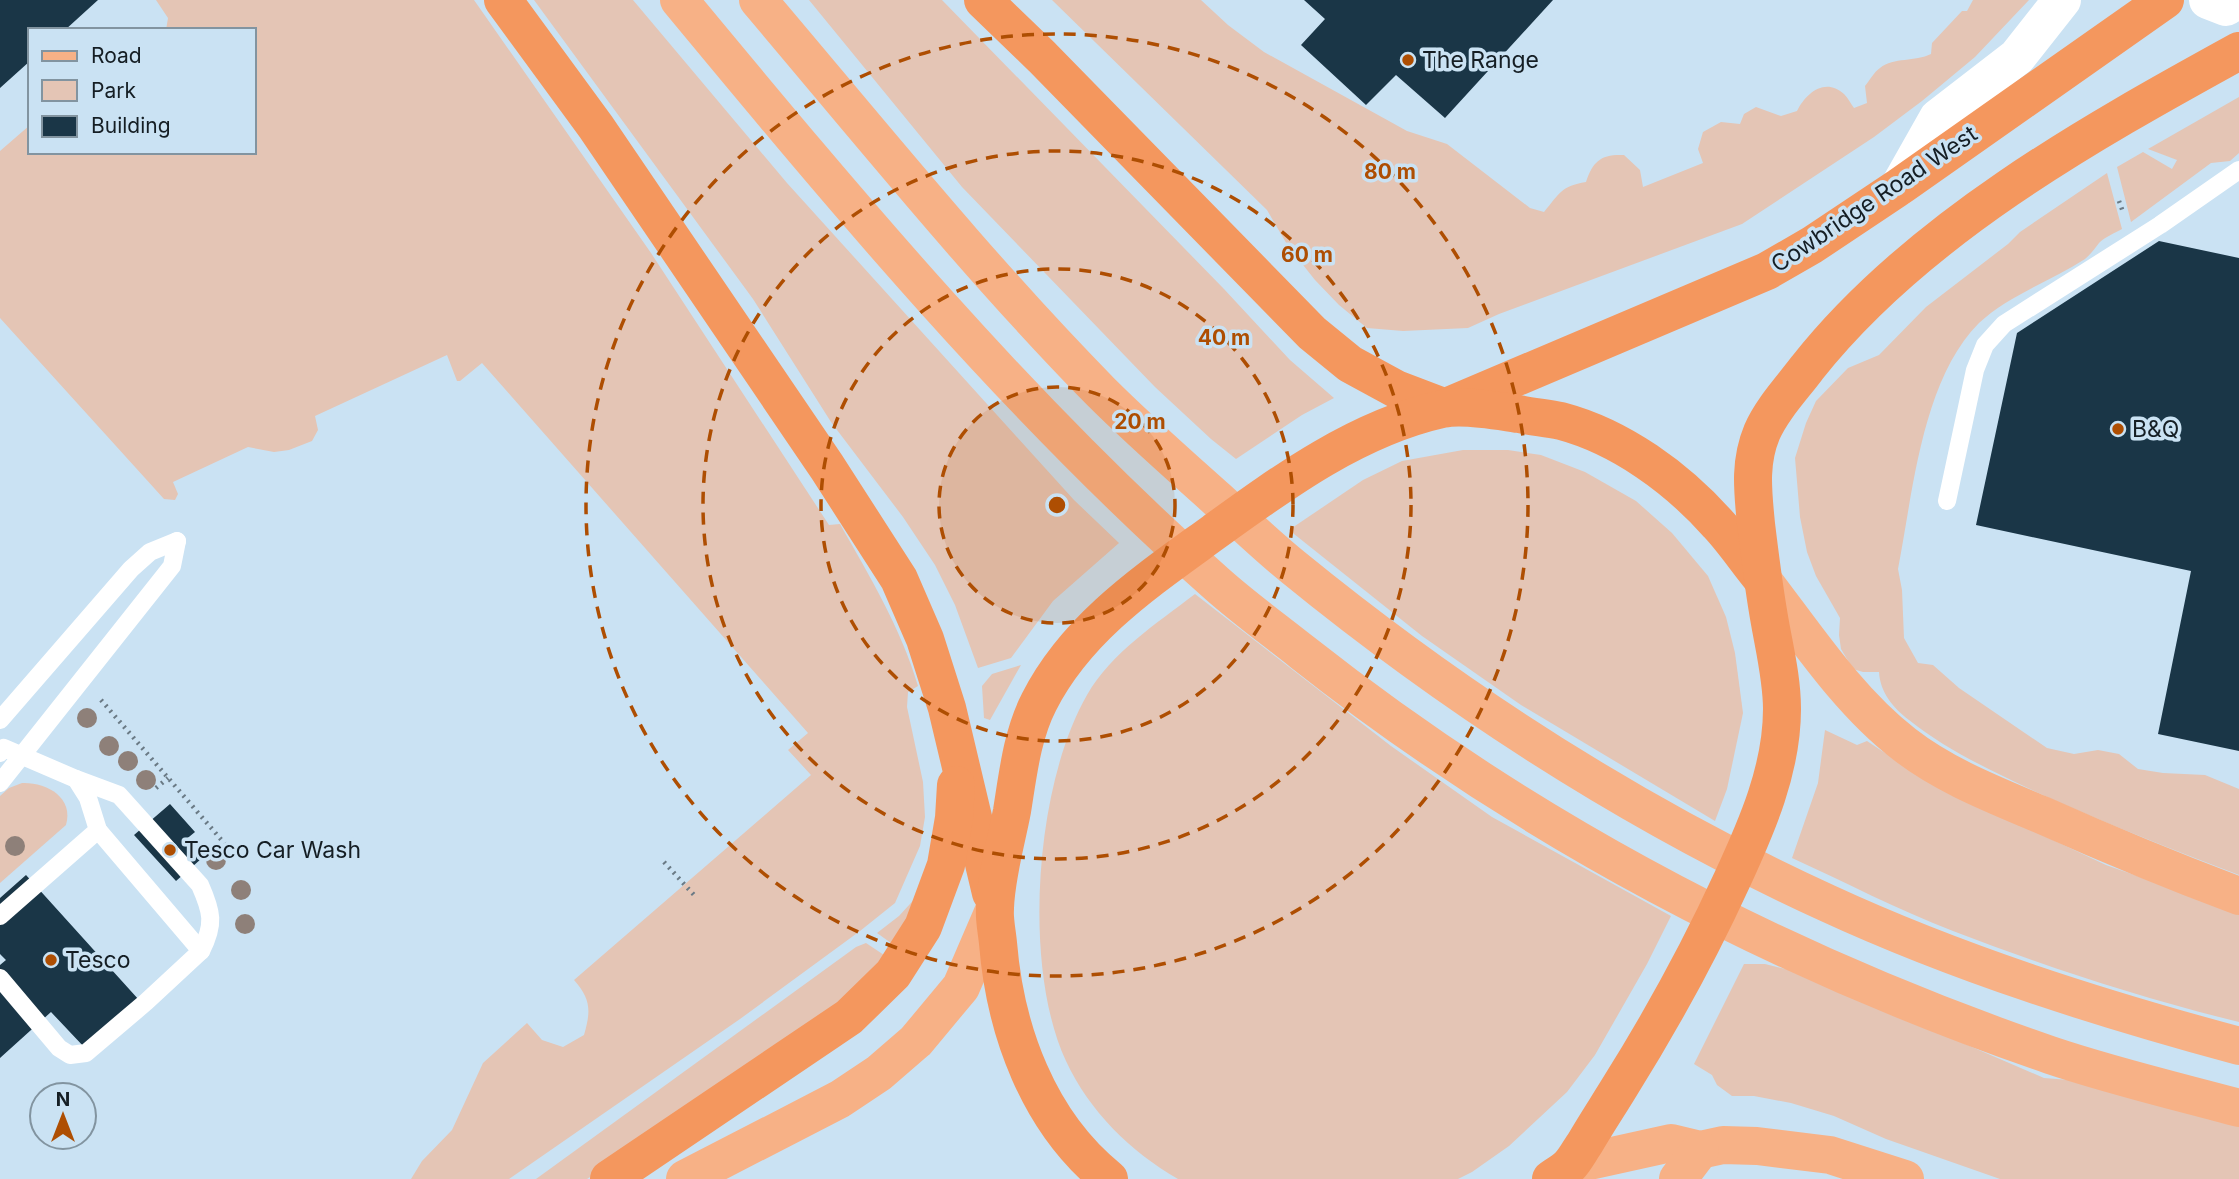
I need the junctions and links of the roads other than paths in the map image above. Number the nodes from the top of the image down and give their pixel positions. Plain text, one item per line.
1 (503, 0) edge
2 (678, 0) edge
3 (758, 0) edge
4 (983, 0) edge
5 (2062, 0) edge
6 (2165, 0) edge
7 (2239, 51) edge
8 (2239, 170) edge
9 (1899, 187) junction
10 (1446, 408) junction
11 (1947, 501) dead end
12 (1762, 579) junction
13 (0, 720) edge
14 (958, 752) junction
15 (0, 753) edge
16 (22, 756) junction
17 (76, 779) junction
18 (0, 783) edge
19 (98, 830) junction
20 (2239, 896) edge
21 (995, 908) junction
22 (0, 916) edge
23 (201, 951) junction
24 (0, 978) edge
25 (2239, 1046) edge
26 (2239, 1108) edge
27 (1689, 1164) edge
28 (1563, 1174) edge
29 (610, 1179) edge
30 (685, 1179) edge
31 (1108, 1179) edge
32 (1905, 1179) edge

1 - 14 highway
2 - 26 main road
3 - 25 main road
4 - 10 highway
5 - 9 street
6 - 9 highway, Cowbridge Road West
7 - 12 highway
8 - 11 lane
9 - 10 highway, Cowbridge Road West
10 - 12 highway
10 - 21 highway
12 - 20 main road
12 - 28 highway
13 - 16 lane
14 - 21 highway
14 - 29 highway
15 - 16 lane
16 - 17 lane
16 - 18 lane
17 - 19 lane
17 - 23 lane
19 - 22 lane
19 - 23 lane
21 - 30 main road
21 - 31 highway
23 - 24 lane
27 - 28 main road
27 - 32 main road

